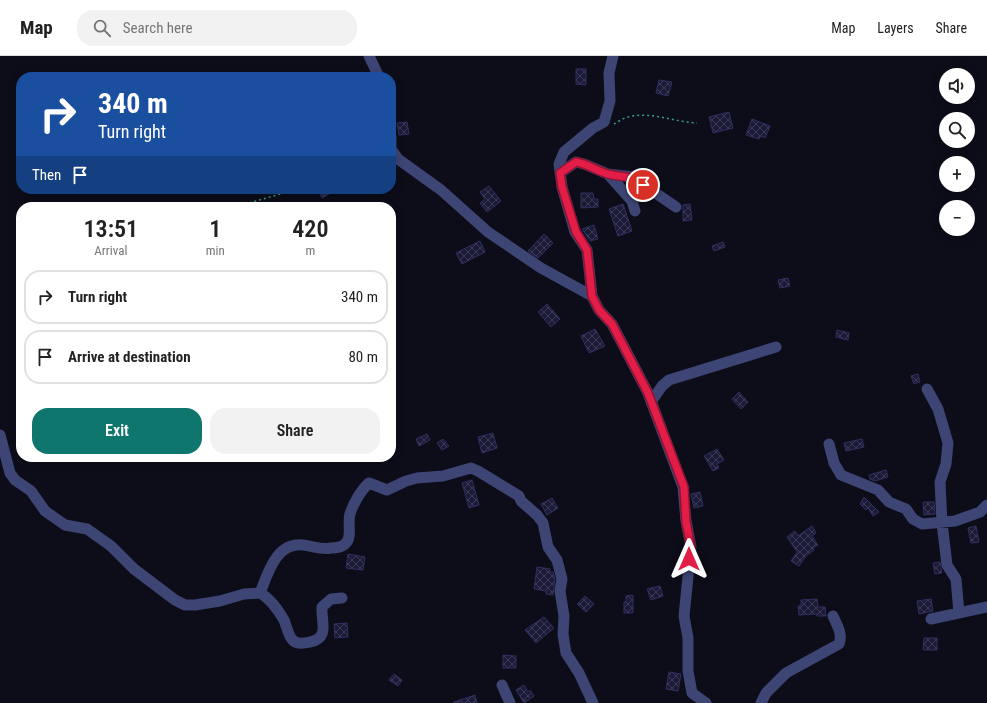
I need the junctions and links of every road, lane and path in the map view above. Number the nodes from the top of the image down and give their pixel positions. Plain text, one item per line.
1 (369, 56) edge
2 (613, 56) edge
3 (377, 72) edge
4 (697, 123) dead end
5 (609, 127) dead end
6 (396, 156) edge
7 (560, 173) junction
8 (608, 174) junction
9 (280, 194) edge
10 (252, 202) edge
11 (676, 207) dead end
12 (635, 211) dead end
13 (592, 296) junction
14 (776, 347) dead end
15 (927, 389) dead end
16 (651, 402) junction
17 (0, 436) edge
18 (829, 444) dead end
19 (987, 505) edge
20 (942, 524) junction
21 (260, 593) junction
22 (342, 598) dead end
23 (987, 607) edge
24 (959, 613) junction
25 (833, 616) dead end
26 (931, 620) dead end
27 (502, 685) dead end
28 (510, 703) edge
29 (592, 703) edge
30 (706, 703) edge
31 (762, 703) edge

1 - 3 street
2 - 7 street
4 - 5 path
6 - 13 street
7 - 8 street
7 - 13 street
8 - 11 street
8 - 12 street
9 - 10 path
13 - 16 street
14 - 16 street
15 - 20 street
16 - 30 street
17 - 21 street
18 - 20 street
19 - 20 street
20 - 24 street
21 - 22 street
21 - 29 street
23 - 24 street
24 - 26 street
25 - 31 street
27 - 28 street

